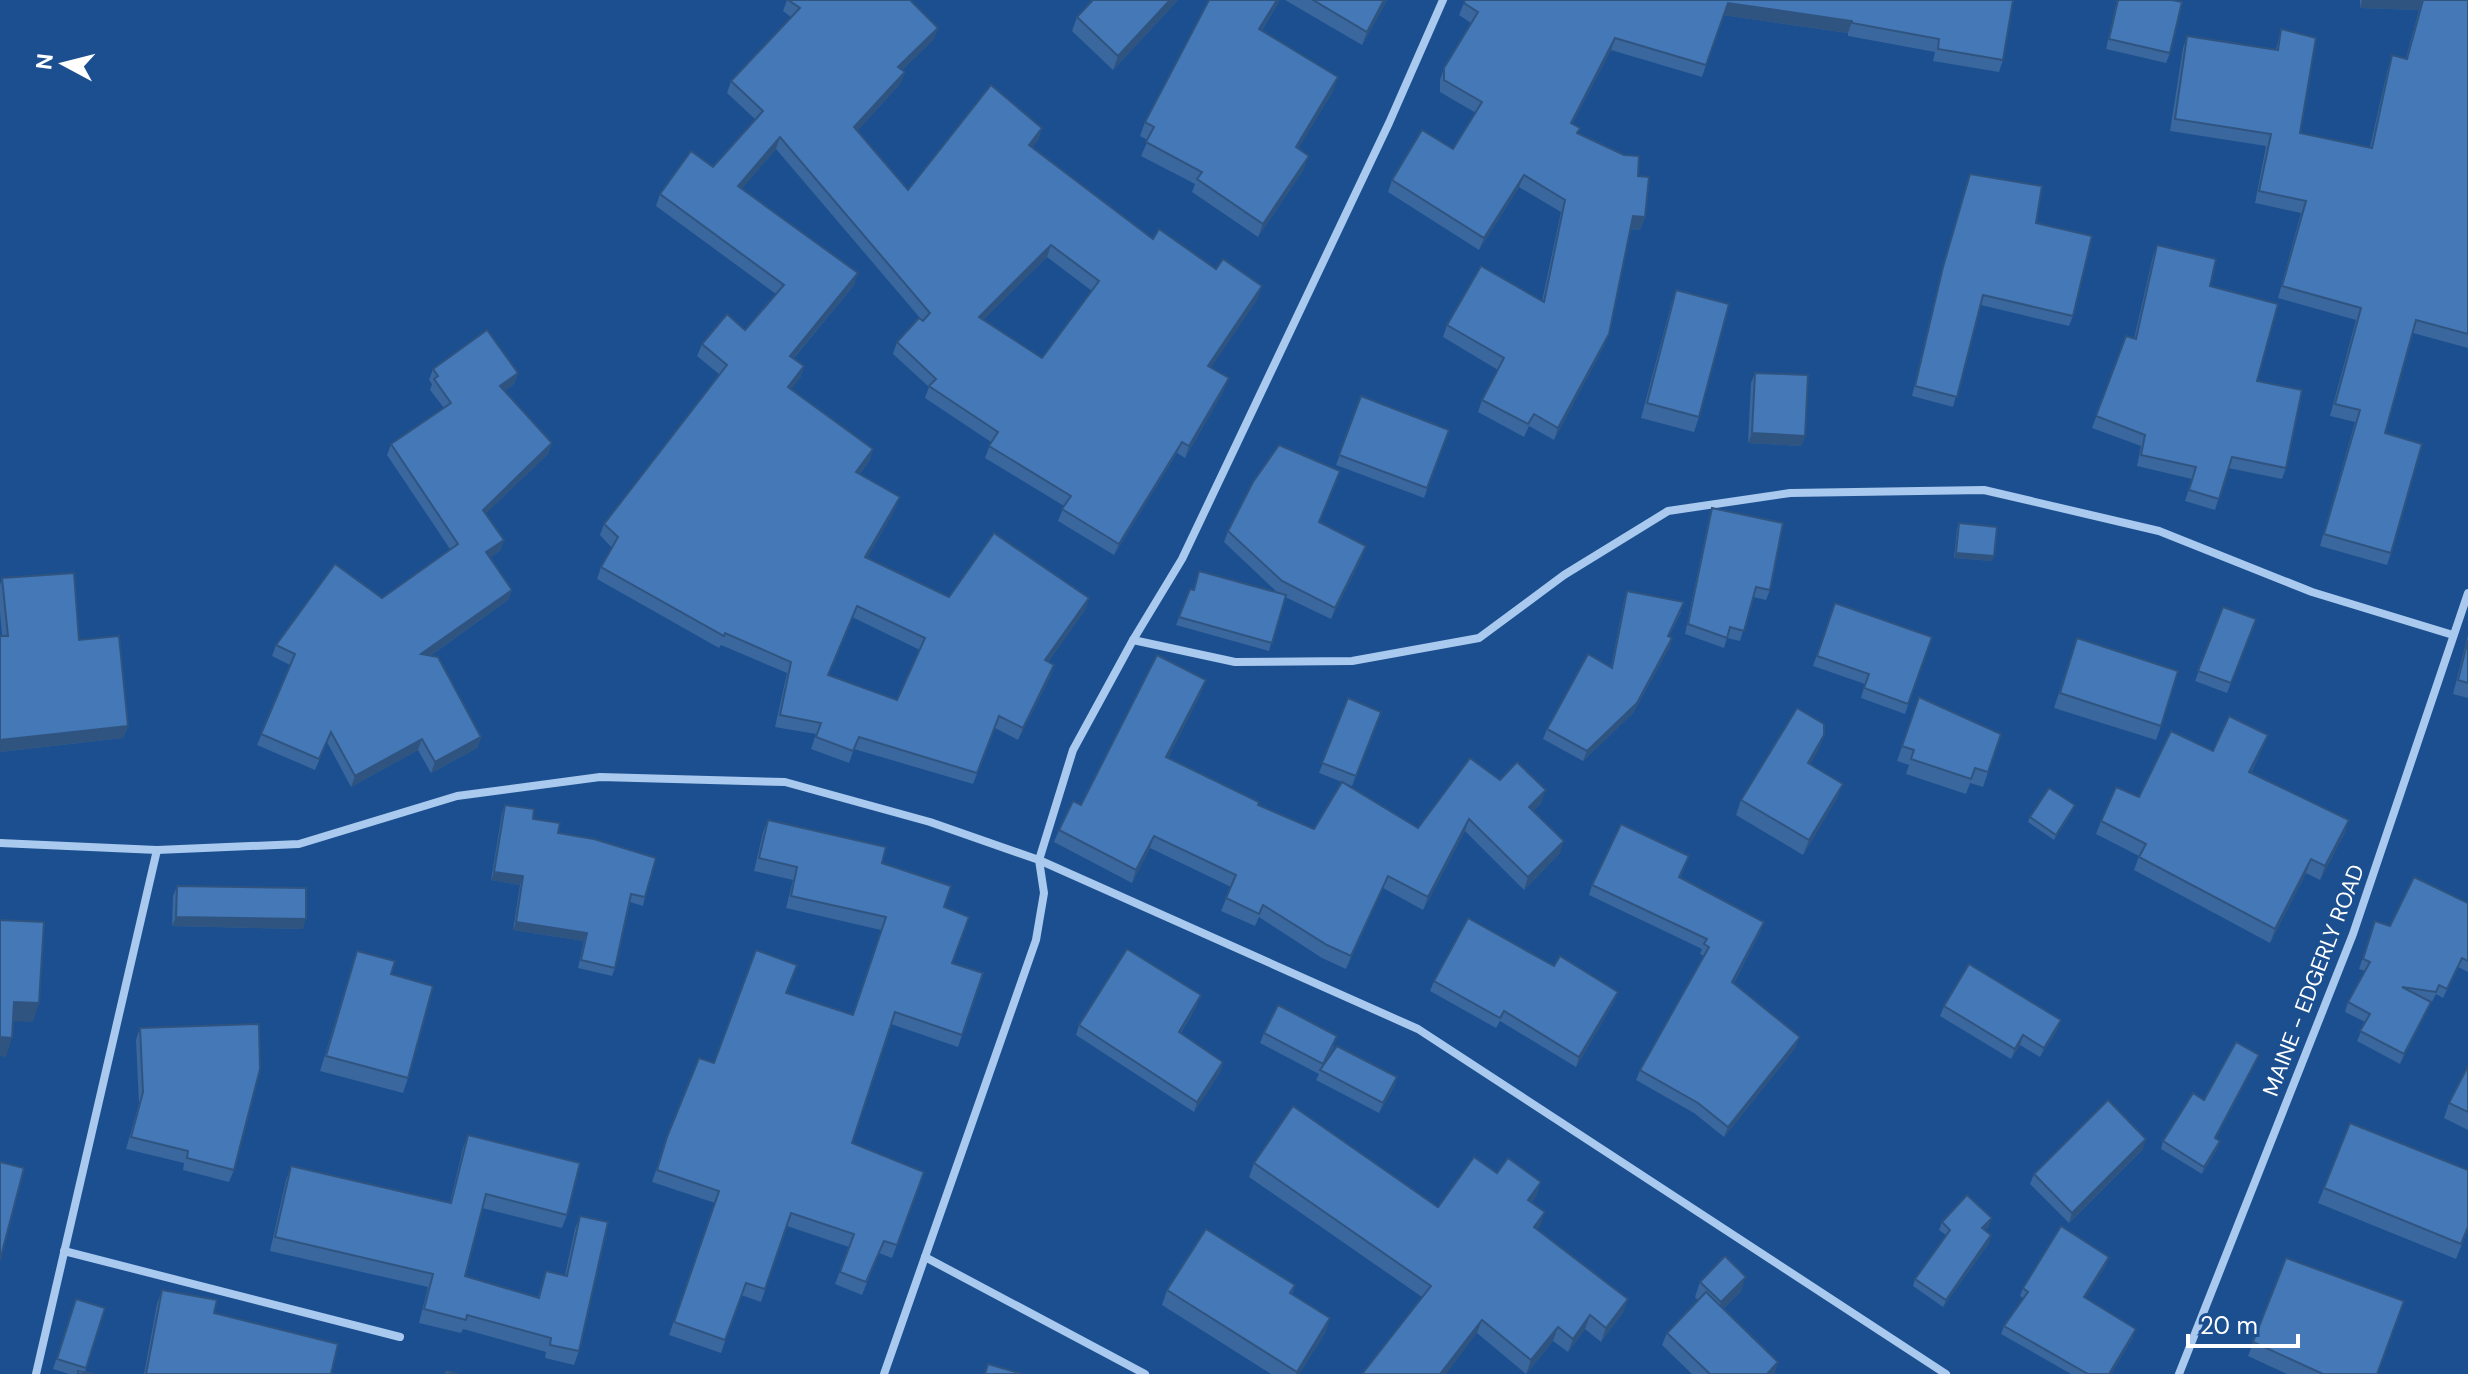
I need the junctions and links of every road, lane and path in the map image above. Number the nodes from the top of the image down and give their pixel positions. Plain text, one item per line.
1 (1443, 0) edge
2 (2468, 593) edge
3 (2453, 635) junction
4 (1133, 640) junction
5 (0, 843) edge
6 (157, 850) junction
7 (1039, 860) junction
8 (64, 1251) junction
9 (925, 1257) junction
10 (400, 1337) dead end
11 (36, 1374) edge
12 (884, 1374) edge
13 (1145, 1374) edge
14 (1946, 1374) edge
15 (2179, 1374) edge

1 - 4 street
2 - 3 street, MAINE - EDGERLY ROAD
3 - 4 street
3 - 15 street, MAINE - EDGERLY ROAD
4 - 7 street
5 - 6 street
6 - 7 street
6 - 8 street
7 - 9 street
7 - 14 street
8 - 10 street
8 - 11 street
9 - 12 street
9 - 13 street

